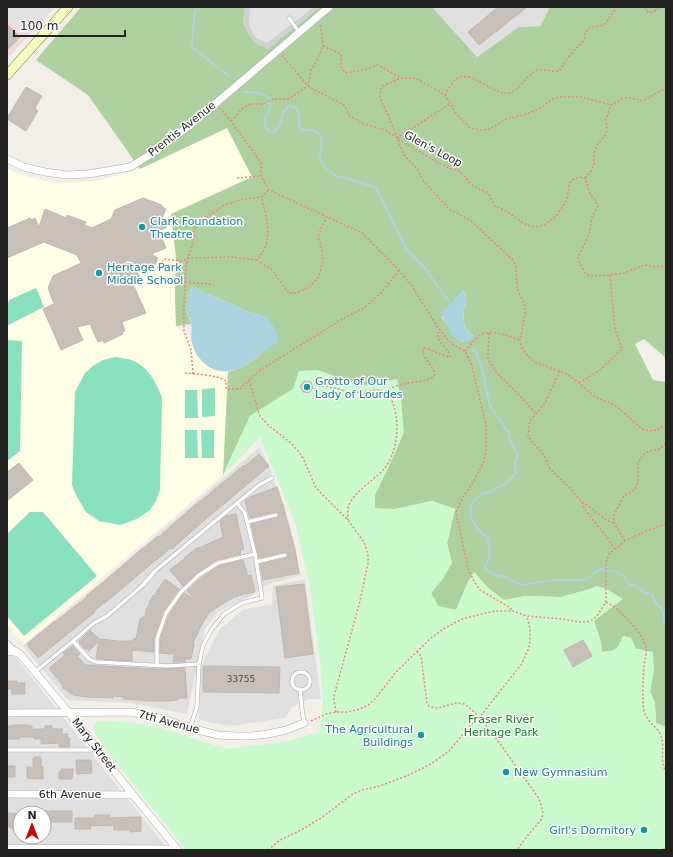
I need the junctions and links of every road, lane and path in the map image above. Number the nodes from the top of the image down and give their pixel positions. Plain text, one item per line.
1 (68, 7) edge
2 (329, 7) edge
3 (617, 7) edge
4 (645, 7) edge
5 (659, 7) edge
6 (289, 18) dead end
7 (315, 19) junction
8 (299, 32) junction
9 (323, 46) junction
10 (278, 50) junction
11 (7, 75) edge
12 (401, 78) junction
13 (308, 86) junction
14 (666, 88) edge
15 (445, 96) junction
16 (215, 103) junction
17 (450, 104) junction
18 (611, 105) junction
19 (232, 121) junction
20 (397, 138) junction
21 (7, 159) edge
22 (261, 176) junction
23 (237, 178) dead end
24 (585, 178) junction
25 (269, 190) junction
26 (260, 197) junction
27 (327, 217) junction
28 (188, 258) junction
29 (257, 260) junction
30 (666, 266) edge
31 (399, 270) junction
32 (150, 272) dead end
33 (610, 275) junction
34 (185, 282) junction
35 (214, 285) dead end
36 (441, 331) junction
37 (489, 333) junction
38 (520, 340) junction
39 (465, 351) junction
40 (560, 371) junction
41 (185, 373) dead end
42 (193, 374) junction
43 (249, 380) junction
44 (579, 383) junction
45 (318, 386) dead end
46 (385, 391) junction
47 (535, 414) junction
48 (666, 425) edge
49 (666, 443) edge
50 (272, 478) dead end
51 (582, 502) junction
52 (237, 503) junction
53 (276, 514) dead end
54 (348, 520) junction
55 (247, 522) junction
56 (614, 523) junction
57 (666, 524) edge
58 (625, 541) junction
59 (615, 549) junction
60 (254, 554) junction
61 (285, 556) dead end
62 (256, 562) junction
63 (606, 602) junction
64 (513, 611) junction
65 (527, 616) junction
66 (73, 641) junction
67 (7, 644) edge
68 (417, 651) junction
69 (7, 653) edge
70 (20, 654) junction
71 (199, 664) junction
72 (157, 666) junction
73 (35, 672) junction
74 (300, 689) junction
75 (336, 712) junction
76 (7, 713) edge
77 (69, 713) junction
78 (480, 717) junction
79 (316, 718) dead end
80 (304, 723) joint
81 (190, 728) junction
82 (7, 750) edge
83 (98, 750) junction
84 (666, 772) edge
85 (7, 794) edge
86 (133, 795) junction
87 (666, 847) edge
88 (7, 848) edge
89 (178, 849) edge
90 (268, 850) edge
91 (517, 850) edge
92 (663, 850) edge

1 - 11 main road
2 - 7 street, Prentis Avenue
3 - 15 path
4 - 5 path
6 - 8 lane
7 - 8 street, Prentis Avenue
7 - 9 path
8 - 10 street, Prentis Avenue
9 - 12 path
9 - 13 path
10 - 13 path
10 - 16 street, Prentis Avenue
12 - 15 path
12 - 20 path
13 - 19 path
13 - 20 path
14 - 18 path
15 - 17 path
16 - 19 path
16 - 21 street, Prentis Avenue
17 - 18 path
17 - 20 path
18 - 24 path
19 - 22 path
20 - 24 path, Glen's Loop
20 - 38 path
22 - 23 path
22 - 25 path
24 - 33 path
25 - 26 path
25 - 27 path
26 - 28 path
26 - 29 path
27 - 29 path
27 - 31 path
28 - 29 path
28 - 32 path
28 - 34 path
30 - 33 path
31 - 36 path
31 - 43 path
33 - 44 path
34 - 35 path
34 - 42 path
36 - 39 path
36 - 46 path
37 - 38 path
37 - 39 path
37 - 47 path
38 - 40 path
39 - 64 path
40 - 44 path
40 - 47 path
41 - 42 path
42 - 43 path
43 - 54 path
44 - 48 path
45 - 46 path
46 - 54 path
47 - 51 path
49 - 56 path
50 - 52 lane
51 - 56 path
51 - 59 path
52 - 55 lane
52 - 66 lane
53 - 55 lane
54 - 75 path
55 - 60 lane
56 - 58 path
57 - 58 path
58 - 59 path
59 - 63 path
60 - 62 lane
60 - 72 lane
61 - 62 lane
62 - 71 lane
63 - 65 path
63 - 84 path
64 - 65 path
64 - 68 path
65 - 78 path
66 - 72 lane
66 - 73 lane
67 - 70 street, Mary Street
68 - 75 path
68 - 78 path
69 - 70 lane
70 - 73 street, Mary Street
71 - 72 lane
71 - 81 lane
73 - 77 street, Mary Street
74 - 74 lane
74 - 80 lane
75 - 79 path
76 - 77 street, 7th Avenue
77 - 81 street, 7th Avenue
77 - 83 street, Mary Street
78 - 90 path
78 - 91 path
80 - 81 street, 7th Avenue
82 - 83 lane
83 - 86 street, Mary Street
85 - 86 street, 6th Avenue
86 - 89 street, Mary Street
87 - 92 path
88 - 89 street

